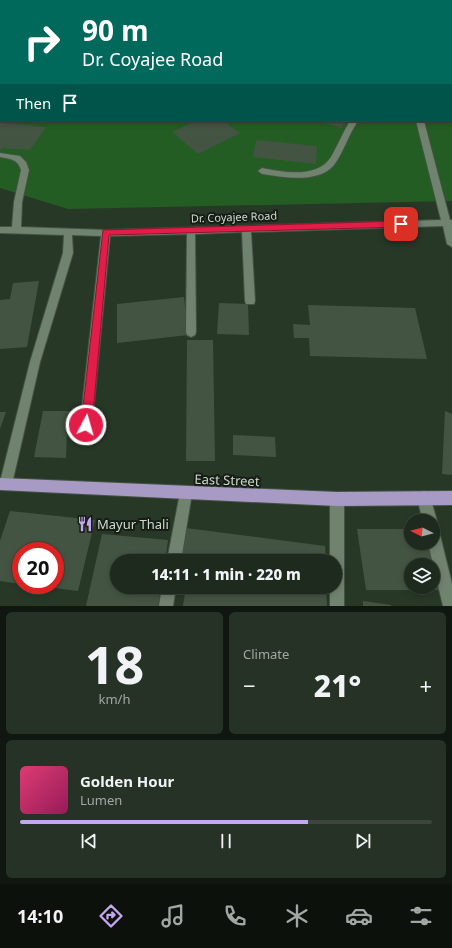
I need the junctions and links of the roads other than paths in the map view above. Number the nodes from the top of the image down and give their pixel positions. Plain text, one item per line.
1 (353, 122) edge
2 (420, 122) edge
3 (0, 155) edge
4 (262, 171) dead end
5 (0, 223) edge
6 (450, 223) edge
7 (246, 229) junction
8 (0, 230) edge
9 (16, 230) junction
10 (191, 230) junction
11 (68, 232) junction
12 (106, 232) junction
13 (452, 244) edge
14 (250, 301) dead end
15 (191, 332) dead end
16 (86, 425) dead end
17 (3, 484) edge
18 (186, 493) junction
19 (424, 498) junction
20 (452, 498) edge
21 (337, 500) junction
22 (428, 514) edge
23 (436, 550) edge
24 (175, 554) edge
25 (168, 594) edge
26 (166, 606) edge
27 (337, 606) edge
28 (450, 606) edge

1 - 4 street
2 - 6 street
3 - 9 street
5 - 9 street
6 - 7 street, Dr. Coyajee Road
6 - 13 street
7 - 10 street, Dr. Coyajee Road
7 - 14 street
8 - 9 street, Dr. Coyajee Road
9 - 11 street, Dr. Coyajee Road
10 - 12 street, Dr. Coyajee Road
10 - 15 street
11 - 12 street, Dr. Coyajee Road
11 - 17 street
12 - 16 street
17 - 18 main road, East Street
18 - 21 main road, East Street
18 - 24 street
19 - 20 main road, East Street
19 - 21 main road, East Street
19 - 22 street
21 - 27 street
23 - 28 street
25 - 26 street

